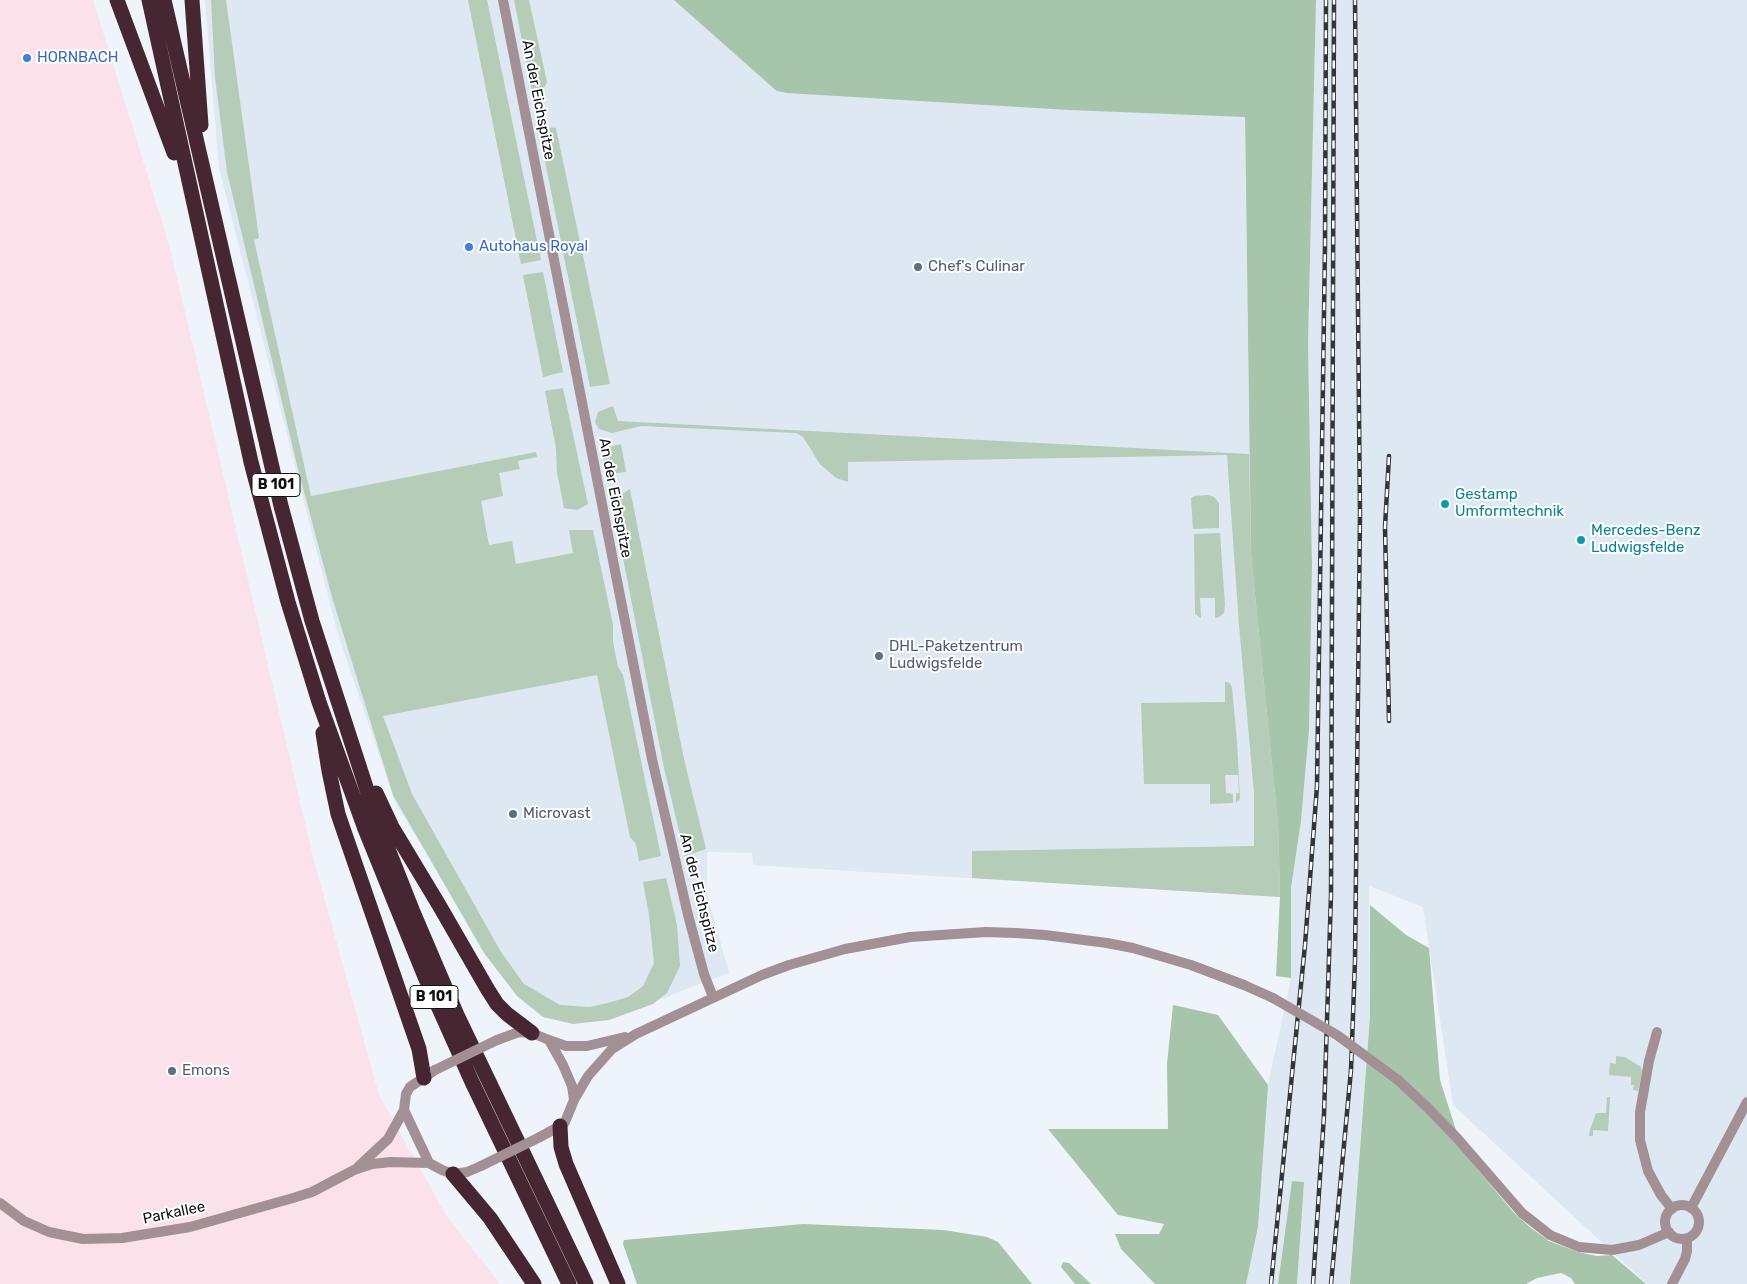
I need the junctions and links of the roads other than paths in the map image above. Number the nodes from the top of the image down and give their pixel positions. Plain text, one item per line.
1 (117, 0) edge
2 (149, 0) edge
3 (164, 0) edge
4 (192, 0) edge
5 (503, 0) edge
6 (218, 236) junction
7 (208, 271) junction
8 (319, 702) junction
9 (344, 721) junction
10 (713, 997) junction
11 (1657, 1032) dead end
12 (532, 1033) junction
13 (636, 1034) junction
14 (549, 1040) junction
15 (429, 1074) junction
16 (574, 1100) junction
17 (1747, 1102) edge
18 (404, 1110) junction
19 (560, 1126) junction
20 (429, 1163) junction
21 (354, 1170) junction
22 (453, 1174) junction
23 (0, 1203) edge
24 (1691, 1208) junction
25 (1672, 1209) junction
26 (1669, 1232) junction
27 (1687, 1238) junction
28 (534, 1284) edge
29 (569, 1284) edge
30 (586, 1284) edge
31 (618, 1284) edge
32 (1672, 1284) edge

1 - 7 highway
2 - 7 highway, B 101
3 - 6 highway, B 101
4 - 6 highway
5 - 10 street, An der Eichspitze
6 - 9 highway, B 101
7 - 8 highway, B 101
8 - 15 highway
8 - 29 highway, B 101
9 - 12 highway
9 - 30 highway, B 101
10 - 13 street
10 - 26 street, bridge
11 - 25 street
12 - 14 street
12 - 15 street, bridge
13 - 14 street
13 - 16 street
14 - 16 street
15 - 18 street
16 - 19 street
17 - 24 street
18 - 20 street
18 - 21 street
19 - 22 street, bridge
19 - 31 highway
20 - 21 street
20 - 22 street
21 - 23 street, Parkallee
22 - 28 highway
24 - 25 street
24 - 27 street
25 - 26 street
26 - 27 street
27 - 32 street

